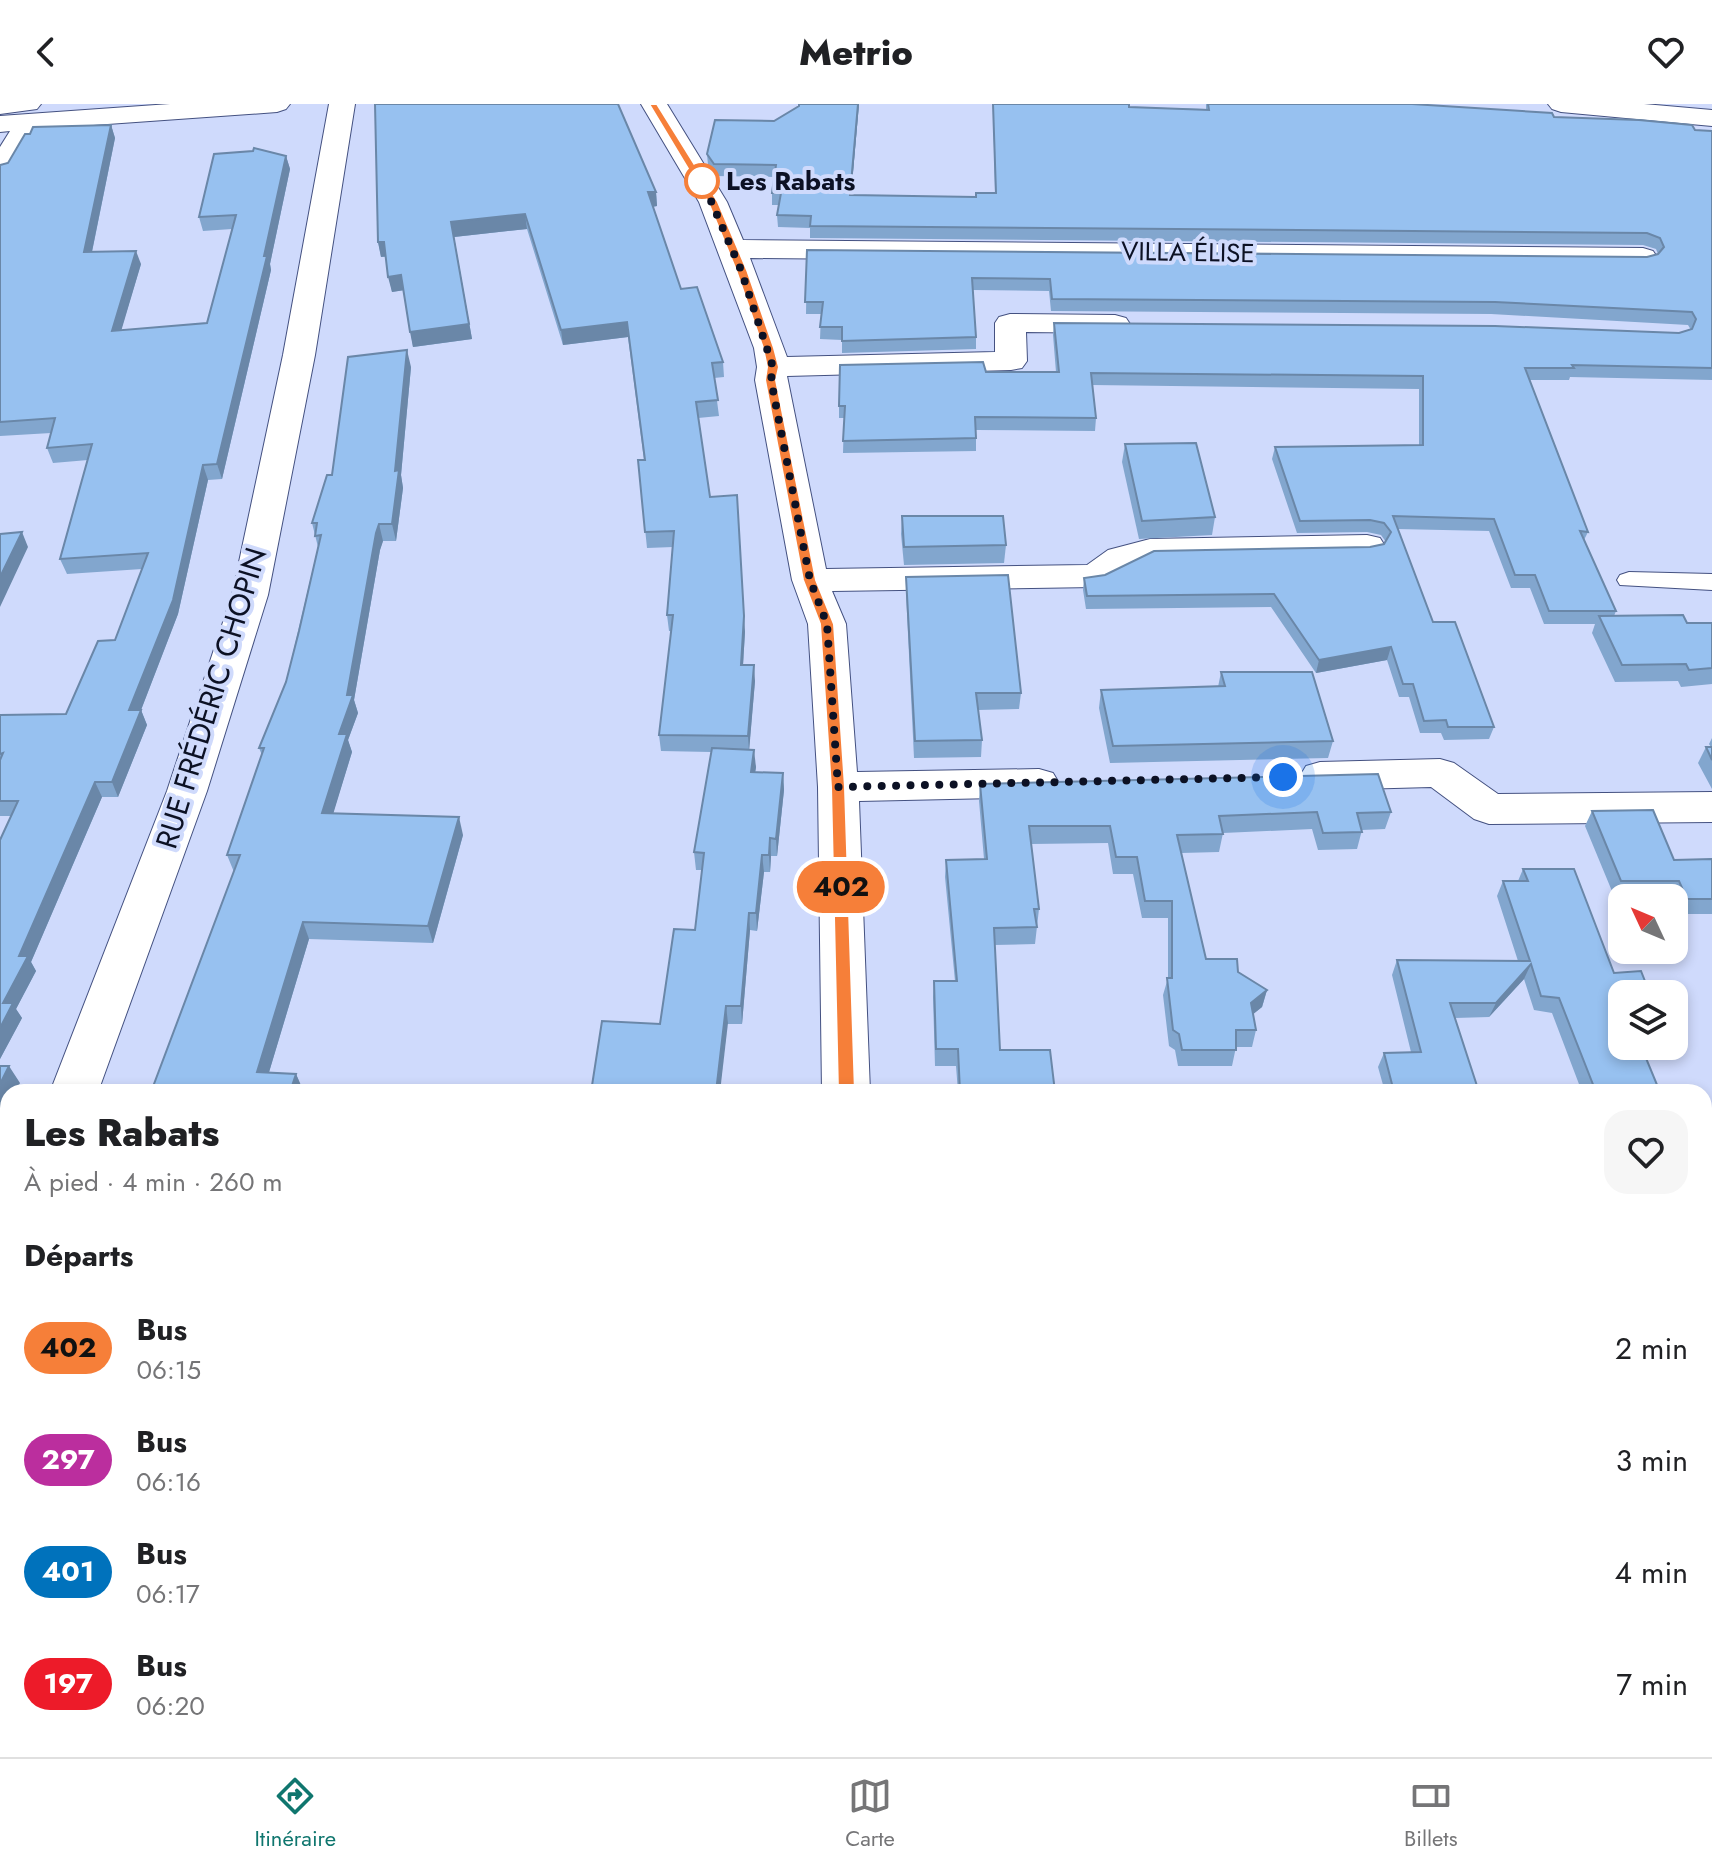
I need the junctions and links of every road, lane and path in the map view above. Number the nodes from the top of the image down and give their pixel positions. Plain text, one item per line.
1 (277, 104) edge
2 (342, 104) edge
3 (654, 104) edge
4 (1561, 104) edge
5 (0, 106) edge
6 (224, 106) edge
7 (28, 113) edge
8 (1712, 118) edge
9 (0, 124) edge
10 (0, 169) edge
11 (733, 249) junction
12 (1643, 257) edge
13 (1149, 324) edge
14 (773, 367) junction
15 (1367, 546) edge
16 (810, 580) junction
17 (1629, 580) dead end
18 (1712, 582) edge
19 (1283, 777) edge
20 (1080, 782) edge
21 (838, 787) junction
22 (1712, 807) edge
23 (77, 1084) edge
24 (846, 1084) edge

1 - 6 street
2 - 23 street, RUE FRÉDÉRIC CHOPIN
3 - 11 street
4 - 8 street
5 - 7 street
6 - 7 street
7 - 9 street
7 - 10 street
11 - 12 street, VILLA ÉLISE
11 - 14 street
13 - 14 street
14 - 16 street
15 - 16 street
16 - 21 street
17 - 18 lane
19 - 22 street
20 - 21 street
21 - 24 street

